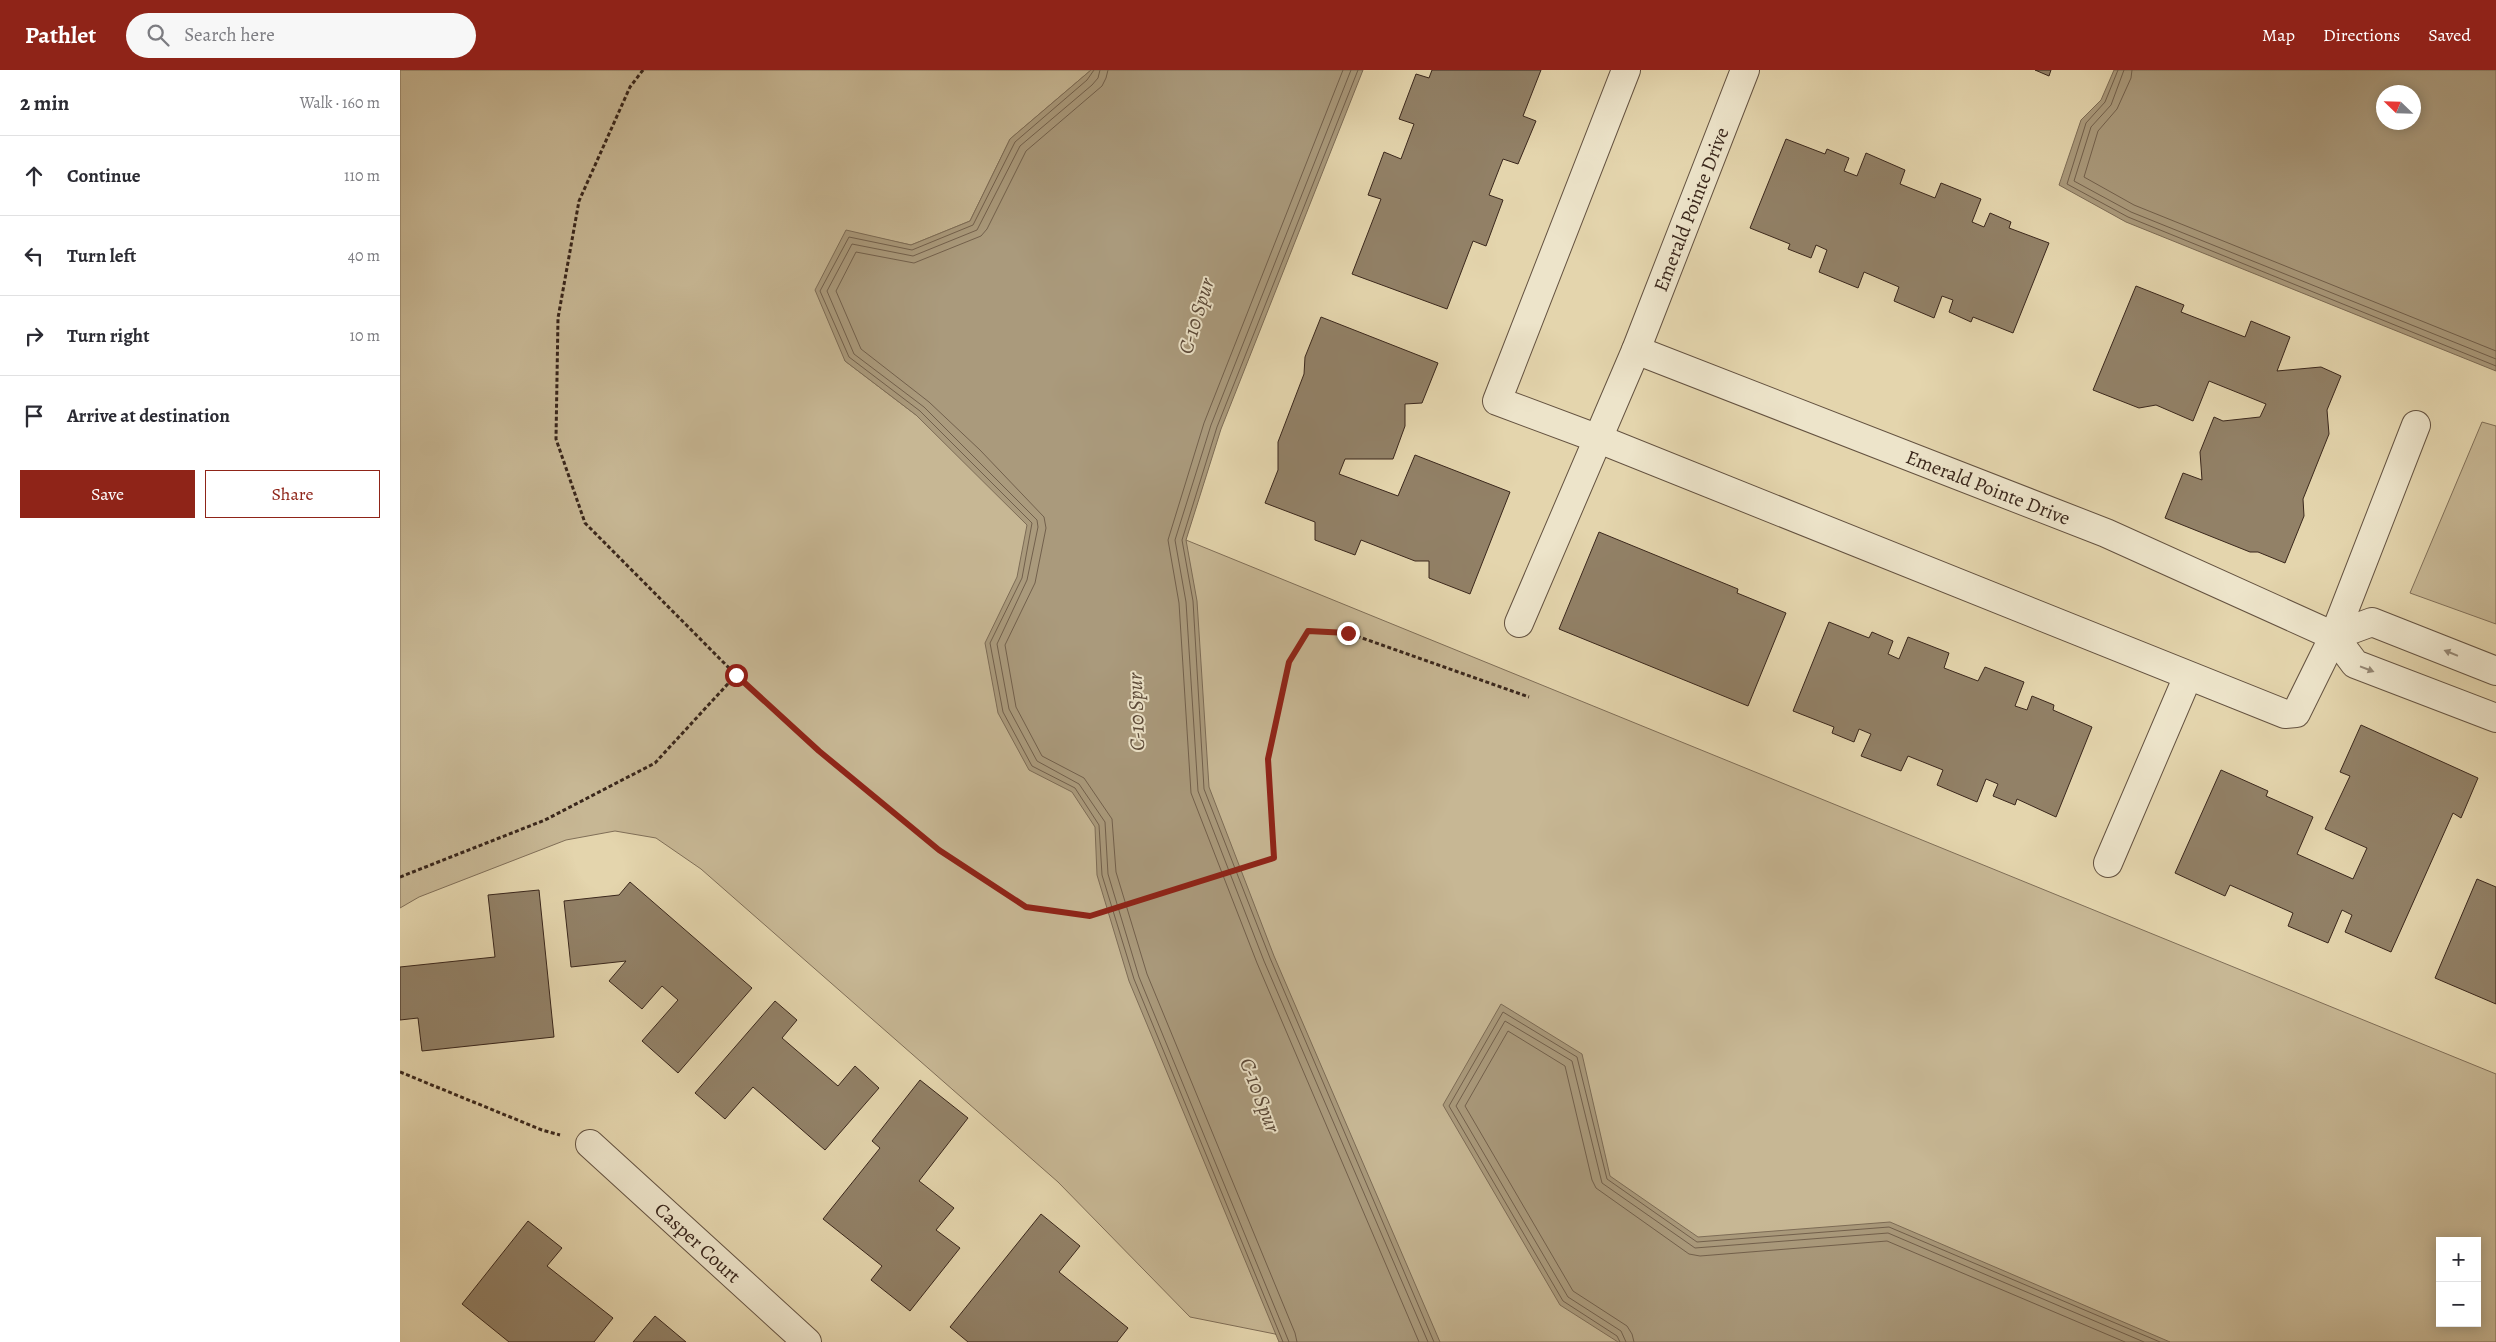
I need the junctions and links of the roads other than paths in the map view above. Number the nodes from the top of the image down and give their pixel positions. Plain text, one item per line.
1 (1626, 70) edge
2 (1745, 70) edge
3 (1636, 350) junction
4 (2416, 425) dead end
5 (1599, 439) junction
6 (1519, 623) dead end
7 (2334, 636) junction
8 (2496, 671) edge
9 (2188, 676) junction
10 (2496, 718) edge
11 (2108, 863) dead end
12 (590, 1144) road end
13 (807, 1342) edge

1 - 5 street
2 - 3 street, Emerald Pointe Drive
3 - 5 street, Emerald Pointe Drive
3 - 7 street, Emerald Pointe Drive
4 - 7 street
5 - 6 street, Emerald Pointe Drive
5 - 9 street
8 -> 7 street
7 - 9 street
7 -> 10 street, Emerald Pointe Drive
9 - 11 street
12 - 13 street, Casper Court

